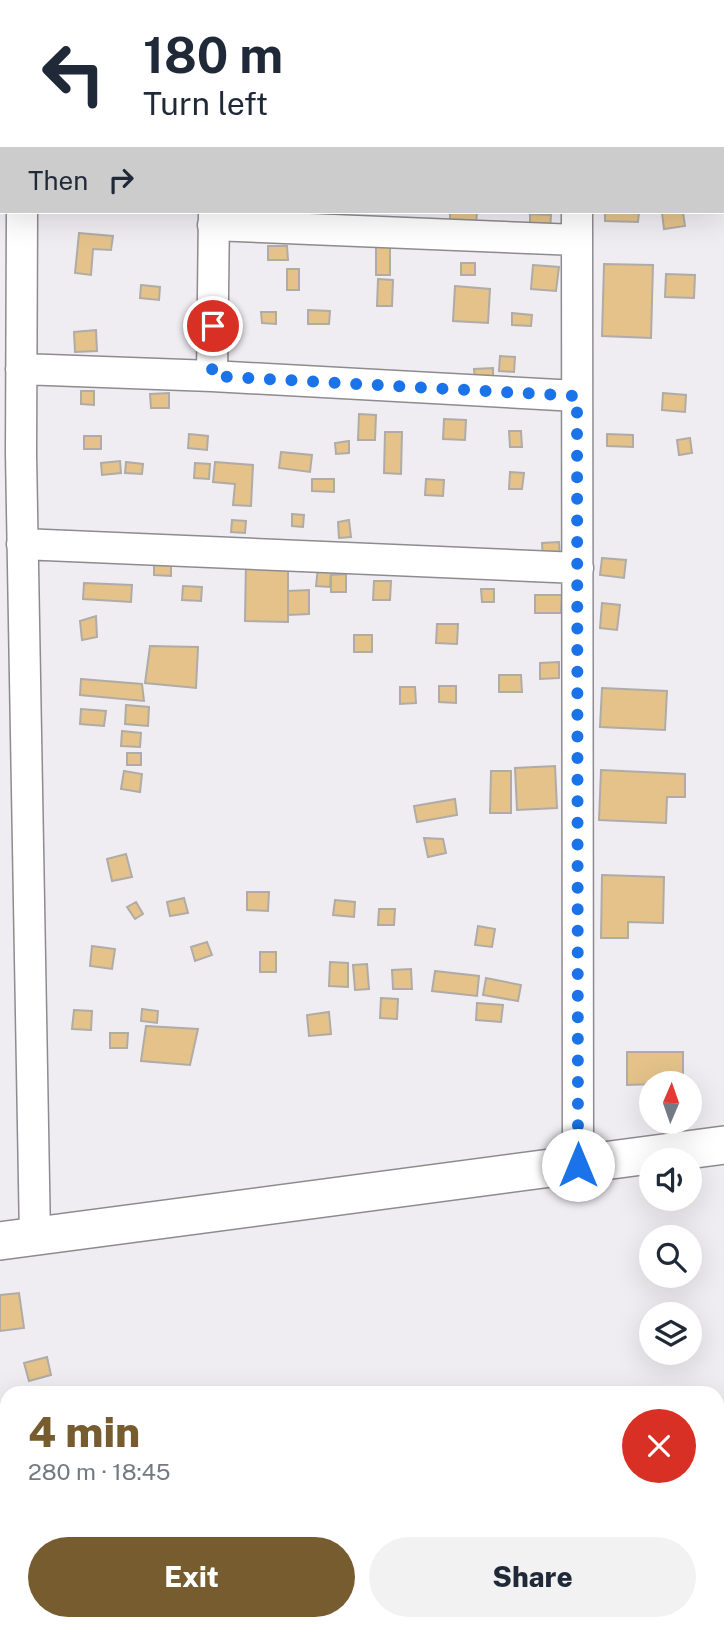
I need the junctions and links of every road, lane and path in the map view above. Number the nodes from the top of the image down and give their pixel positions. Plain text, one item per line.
1 (22, 214) edge
2 (214, 218) edge
3 (577, 226) edge
4 (21, 369) junction
5 (212, 376) junction
6 (577, 396) junction
7 (10, 453) edge
8 (22, 544) junction
9 (578, 568) junction
10 (14, 885) edge
11 (724, 1145) edge
12 (578, 1165) junction
13 (18, 1240) edge

1 - 4 street
2 - 3 street
2 - 5 street
3 - 6 street
4 - 5 street
4 - 7 street
5 - 6 street
6 - 9 street
7 - 8 street
8 - 9 street
8 - 10 street
9 - 12 street
10 - 13 street
11 - 12 main road
12 - 13 main road

